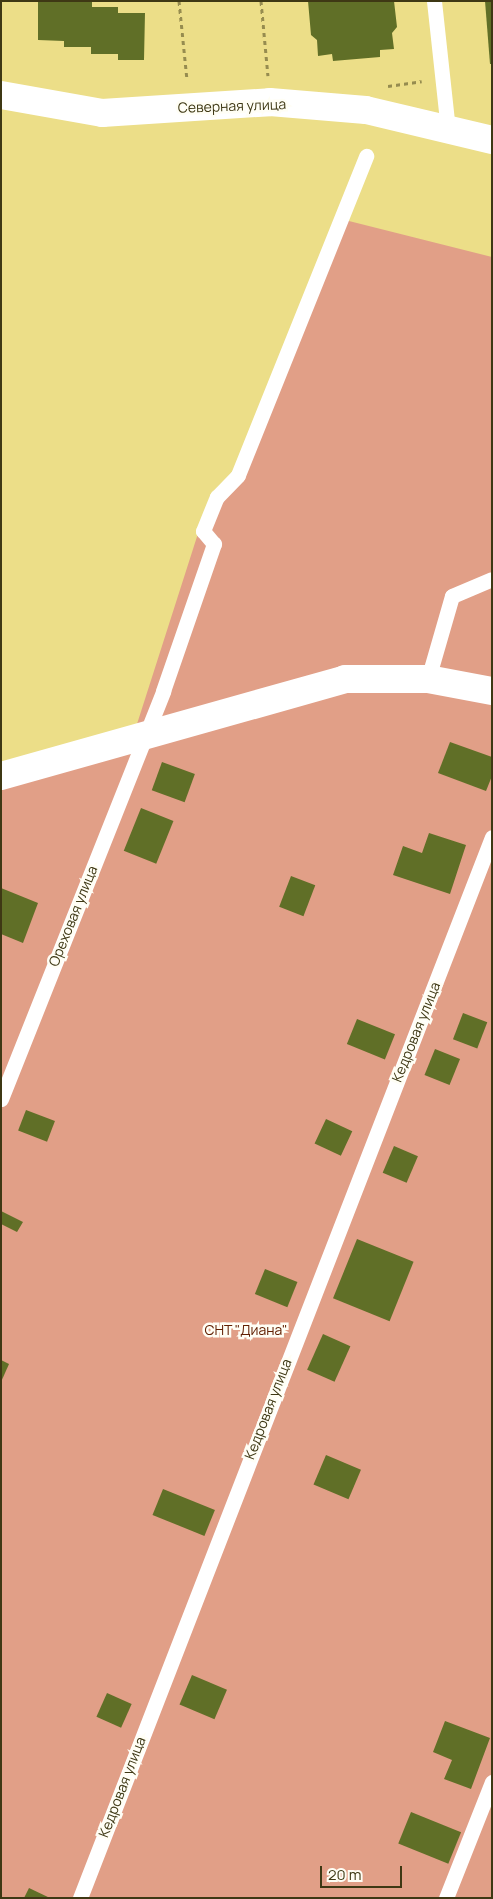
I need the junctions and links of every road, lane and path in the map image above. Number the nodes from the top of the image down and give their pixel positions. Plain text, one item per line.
1 (179, 1) edge
2 (261, 1) edge
3 (434, 1) edge
4 (268, 78) junction
5 (260, 79) dead end
6 (442, 79) junction
7 (278, 80) dead end
8 (188, 86) dead end
9 (378, 87) dead end
10 (1, 95) edge
11 (448, 130) junction
12 (492, 140) edge
13 (366, 156) dead end
14 (492, 579) edge
15 (428, 679) junction
16 (492, 691) edge
17 (145, 734) junction
18 (1, 776) edge
19 (492, 837) edge
20 (1, 1099) edge
21 (492, 1782) edge
22 (80, 1898) edge
23 (446, 1898) edge

1 - 8 path
2 - 4 path
3 - 6 lane
4 - 5 path
4 - 7 path
6 - 9 path
6 - 11 lane
10 - 11 street, Северная улица
11 - 12 street, Северная улица
13 - 17 lane, Ореховая улица
14 - 15 lane
15 - 16 street
15 - 17 street
17 - 18 street
17 - 20 lane, Ореховая улица
19 - 22 lane, Кедровая улица
21 - 23 lane

